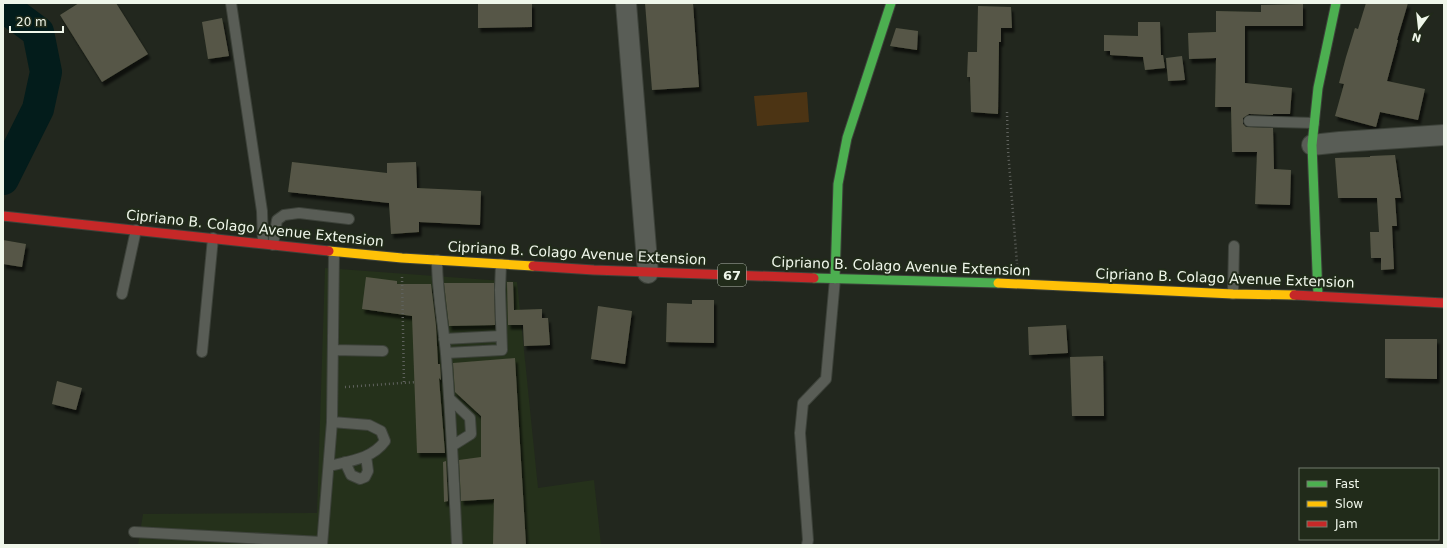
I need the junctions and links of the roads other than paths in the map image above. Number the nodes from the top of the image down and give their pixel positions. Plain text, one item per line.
1 (231, 3) edge
2 (626, 3) edge
3 (891, 3) edge
4 (1336, 3) edge
5 (1249, 121) dead end
6 (1314, 123) junction
7 (1443, 132) edge
8 (1312, 145) junction
9 (3, 216) edge
10 (349, 219) dead end
11 (136, 230) junction
12 (213, 238) junction
13 (268, 244) junction
14 (1234, 246) dead end
15 (334, 252) junction
16 (436, 260) junction
17 (501, 264) junction
18 (648, 272) junction
19 (836, 279) junction
20 (122, 294) dead end
21 (1233, 294) junction
22 (1318, 296) junction
23 (1444, 303) edge
24 (501, 336) junction
25 (444, 339) junction
26 (333, 350) junction
27 (383, 351) dead end
28 (202, 352) dead end
29 (446, 353) junction
30 (449, 398) junction
31 (332, 422) junction
32 (452, 446) junction
33 (366, 456) junction
34 (345, 462) junction
35 (329, 466) junction
36 (134, 532) dead end
37 (322, 543) edge
38 (457, 545) edge
39 (808, 545) edge

1 - 13 lane
2 - 18 street
3 - 19 main road
4 - 6 main road
5 - 6 lane
6 - 8 main road
7 - 8 street
8 - 22 main road
9 - 11 main road, Cipriano B. Colago Avenue Extension / 67
10 - 13 lane
11 - 12 main road, Cipriano B. Colago Avenue Extension / 67
11 - 20 lane
12 - 13 main road, Cipriano B. Colago Avenue Extension / 67
12 - 28 lane
13 - 15 main road, Cipriano B. Colago Avenue Extension / 67
14 - 21 lane
15 - 16 main road, Cipriano B. Colago Avenue Extension / 67
15 - 26 lane
16 - 17 main road, Cipriano B. Colago Avenue Extension / 67
16 - 25 lane
17 - 18 main road, Cipriano B. Colago Avenue Extension / 67
17 - 24 lane
18 - 19 main road, Cipriano B. Colago Avenue Extension / 67
19 - 21 main road, Cipriano B. Colago Avenue Extension / 67
19 - 39 lane
21 - 22 main road, Cipriano B. Colago Avenue Extension / 67
22 - 23 main road, Cipriano B. Colago Avenue Extension / 67
24 - 25 lane
24 - 29 lane
25 - 29 lane
26 - 27 lane
26 - 31 lane
29 - 30 lane
30 - 32 lane
30 - 32 lane
31 - 33 lane
31 - 35 lane
32 - 38 lane
33 - 34 lane
33 - 34 lane
34 - 35 lane
35 - 37 lane
36 - 37 lane

